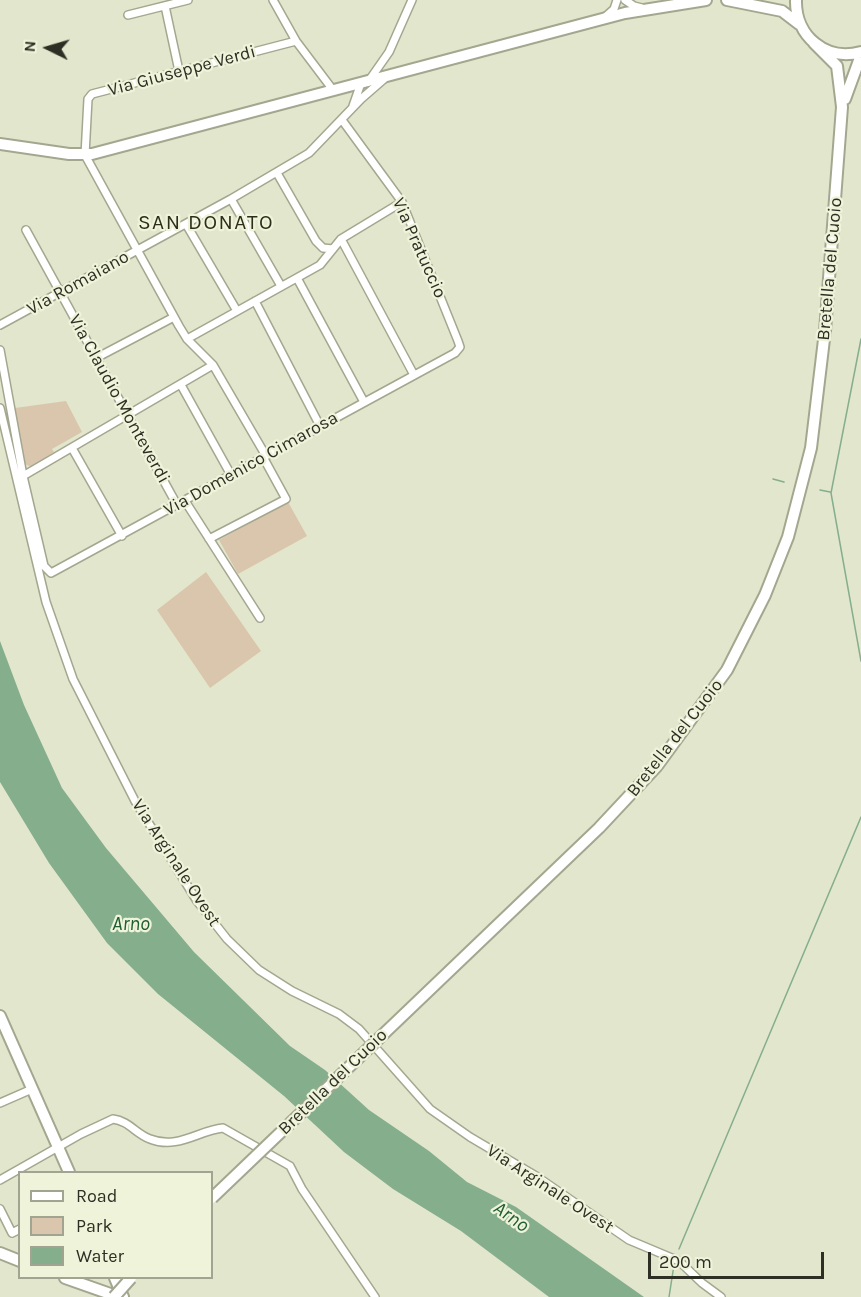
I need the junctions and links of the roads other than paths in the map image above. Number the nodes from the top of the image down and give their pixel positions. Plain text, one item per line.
1 (188, 0) edge
2 (273, 0) edge
3 (412, 0) edge
4 (706, 0) edge
5 (727, 0) edge
6 (796, 0) edge
7 (617, 2) edge
8 (165, 6) junction
9 (627, 7) edge
10 (128, 15) dead end
11 (600, 20) junction
12 (801, 27) junction
13 (296, 41) junction
14 (814, 44) junction
15 (861, 53) edge
16 (179, 72) junction
17 (389, 76) junction
18 (364, 82) junction
19 (336, 90) junction
20 (358, 100) junction
21 (342, 120) junction
22 (841, 120) junction
23 (0, 144) edge
24 (85, 155) junction
25 (277, 173) junction
26 (231, 199) junction
27 (402, 202) junction
28 (186, 224) junction
29 (26, 230) dead end
30 (341, 239) junction
31 (333, 249) junction
32 (136, 252) junction
33 (297, 278) junction
34 (281, 286) junction
35 (61, 293) junction
36 (255, 302) junction
37 (237, 311) junction
38 (174, 316) junction
39 (0, 325) edge
40 (187, 339) junction
41 (0, 350) edge
42 (455, 353) joint
43 (98, 357) junction
44 (213, 365) junction
45 (414, 375) junction
46 (182, 384) junction
47 (364, 402) junction
48 (0, 408) edge
49 (129, 414) junction
50 (320, 426) junction
51 (72, 448) junction
52 (265, 457) junction
53 (231, 475) junction
54 (23, 476) junction
55 (185, 501) junction
56 (177, 505) junction
57 (122, 536) junction
58 (209, 539) junction
59 (260, 618) dead end
60 (1, 1022) edge
61 (32, 1089) junction
62 (0, 1103) edge
63 (58, 1147) junction
64 (68, 1171) edge
65 (0, 1180) edge
66 (213, 1197) edge
67 (0, 1209) edge
68 (18, 1230) edge
69 (0, 1254) edge
70 (18, 1260) edge
71 (68, 1279) edge
72 (116, 1279) edge
73 (130, 1279) edge
74 (116, 1297) edge
75 (123, 1297) edge
76 (375, 1297) edge
77 (721, 1297) edge

1 - 8 street
2 - 13 street
3 - 18 street
4 - 9 main road
5 - 12 main road
6 - 12 main road
7 - 9 street
7 - 11 street
8 - 10 street
8 - 16 street
9 - 11 main road
11 - 17 main road
12 - 14 main road, Bretella del Cuoio
13 - 16 street, Via Giuseppe Verdi
13 - 19 street
14 - 15 main road
14 - 22 main road, Bretella del Cuoio
15 - 22 main road, Bretella del Cuoio
16 - 24 street, Via Giuseppe Verdi
17 - 18 main road
17 - 20 street, Via Romaiano
18 - 19 main road
18 - 20 street
19 - 20 street
19 - 24 main road
20 - 21 street, Via Romaiano
21 - 25 street, Via Romaiano
21 - 27 street, Via Pratuccio
22 - 66 main road, Bretella del Cuoio, bridge
23 - 24 main road
24 - 32 street
25 - 26 street, Via Romaiano
25 - 31 street
26 - 28 street, Via Romaiano
26 - 34 street
27 - 30 street
27 - 42 street, Via Pratuccio
28 - 32 street, Via Romaiano
28 - 37 street
29 - 35 street, Via Claudio Monteverdi
30 - 31 street
30 - 45 street
31 - 33 street
32 - 35 street, Via Romaiano
32 - 38 street
33 - 34 street
33 - 47 street
34 - 36 street
35 - 39 street, Via Romaiano
35 - 43 street, Via Claudio Monteverdi
36 - 37 street
36 - 50 street
37 - 40 street
38 - 40 street
38 - 43 street
40 - 44 street
41 - 54 street
42 - 45 street, Via Domenico Cimarosa
43 - 49 street, Via Claudio Monteverdi
44 - 46 street
44 - 52 street
45 - 47 street, Via Domenico Cimarosa
46 - 49 street
46 - 53 street
47 - 50 street, Via Domenico Cimarosa
48 - 77 street, Via Arginale Ovest
49 - 51 street
49 - 56 street, Via Claudio Monteverdi
50 - 52 street, Via Domenico Cimarosa
51 - 54 street
51 - 57 street
52 - 53 street, Via Domenico Cimarosa
52 - 58 street
53 - 55 street, Via Domenico Cimarosa
54 - 57 street, Via Domenico Cimarosa
55 - 56 street, Via Domenico Cimarosa
55 - 58 street
56 - 57 street, Via Domenico Cimarosa
58 - 59 street
60 - 61 main road
61 - 62 street
61 - 63 main road
63 - 64 main road
63 - 65 street
63 - 76 street
67 - 68 street
69 - 70 main road
71 - 74 main road
72 - 75 main road
73 - 74 main road, bridge

